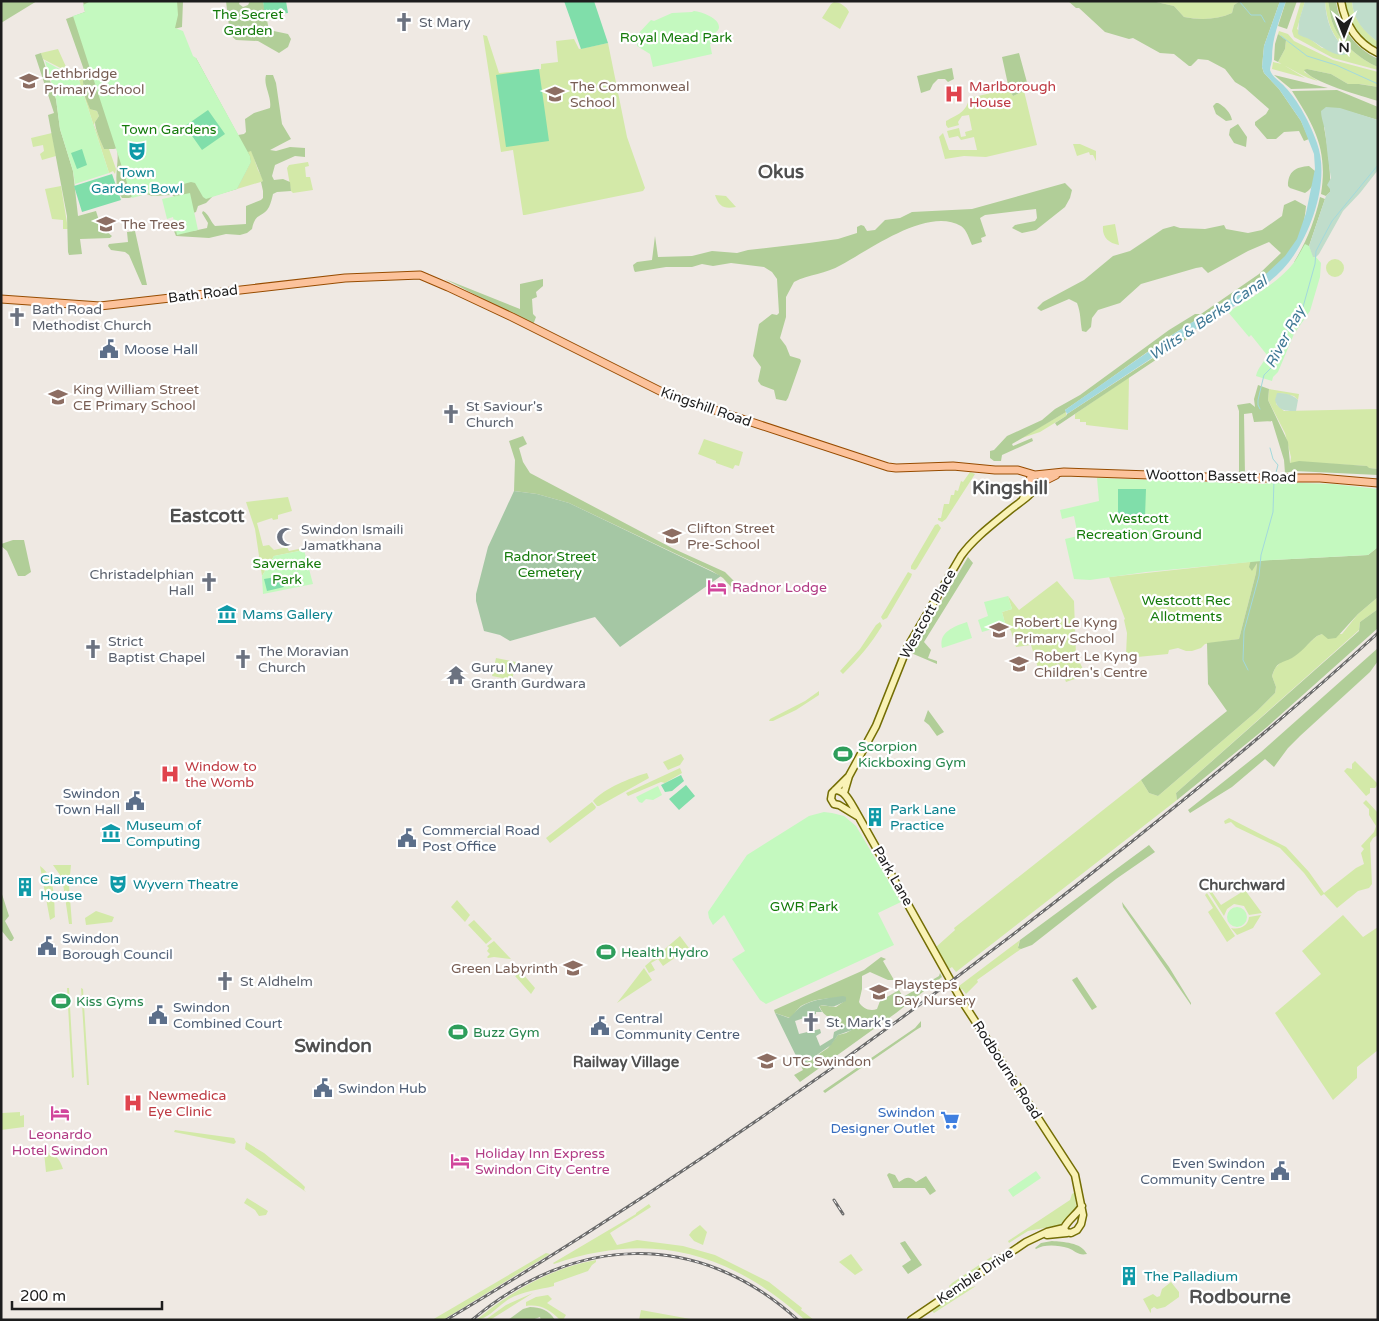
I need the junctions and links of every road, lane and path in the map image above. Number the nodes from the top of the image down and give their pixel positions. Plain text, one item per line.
1 (1341, 1) edge
2 (1378, 53) edge
3 (420, 275) joint
4 (1, 299) edge
5 (1064, 472) junction
6 (1033, 478) junction
7 (1039, 483) junction
8 (1378, 483) edge
9 (1023, 500) junction
10 (849, 776) junction
11 (835, 790) junction
12 (845, 795) junction
13 (839, 805) junction
14 (858, 817) junction
15 (926, 936) joint
16 (1082, 1206) junction
17 (1071, 1220) junction
18 (1079, 1226) junction
19 (1066, 1230) junction
20 (911, 1320) edge

1 - 2 main road
3 - 4 main road, Bath Road
3 - 6 main road, Kingshill Road
5 - 6 main road, Wootton Bassett Road
5 - 7 main road, Wootton Bassett Road
5 - 8 main road, Wootton Bassett Road
6 - 7 main road
6 - 9 main road, Westcott Place
7 - 9 main road, Westcott Place
9 - 10 main road, Westcott Place
10 - 11 main road, Westcott Place
10 - 12 main road, Westcott Place
11 - 12 main road
11 - 13 main road
12 - 13 main road
12 - 14 main road, Park Lane
13 - 14 main road, Park Lane
14 - 15 main road, Park Lane
15 - 16 main road, Rodbourne Road
16 - 17 main road
16 - 18 main road, Rodbourne Road
17 - 18 main road
17 - 19 main road
18 - 19 main road, Kemble Drive
19 - 20 main road, Kemble Drive

